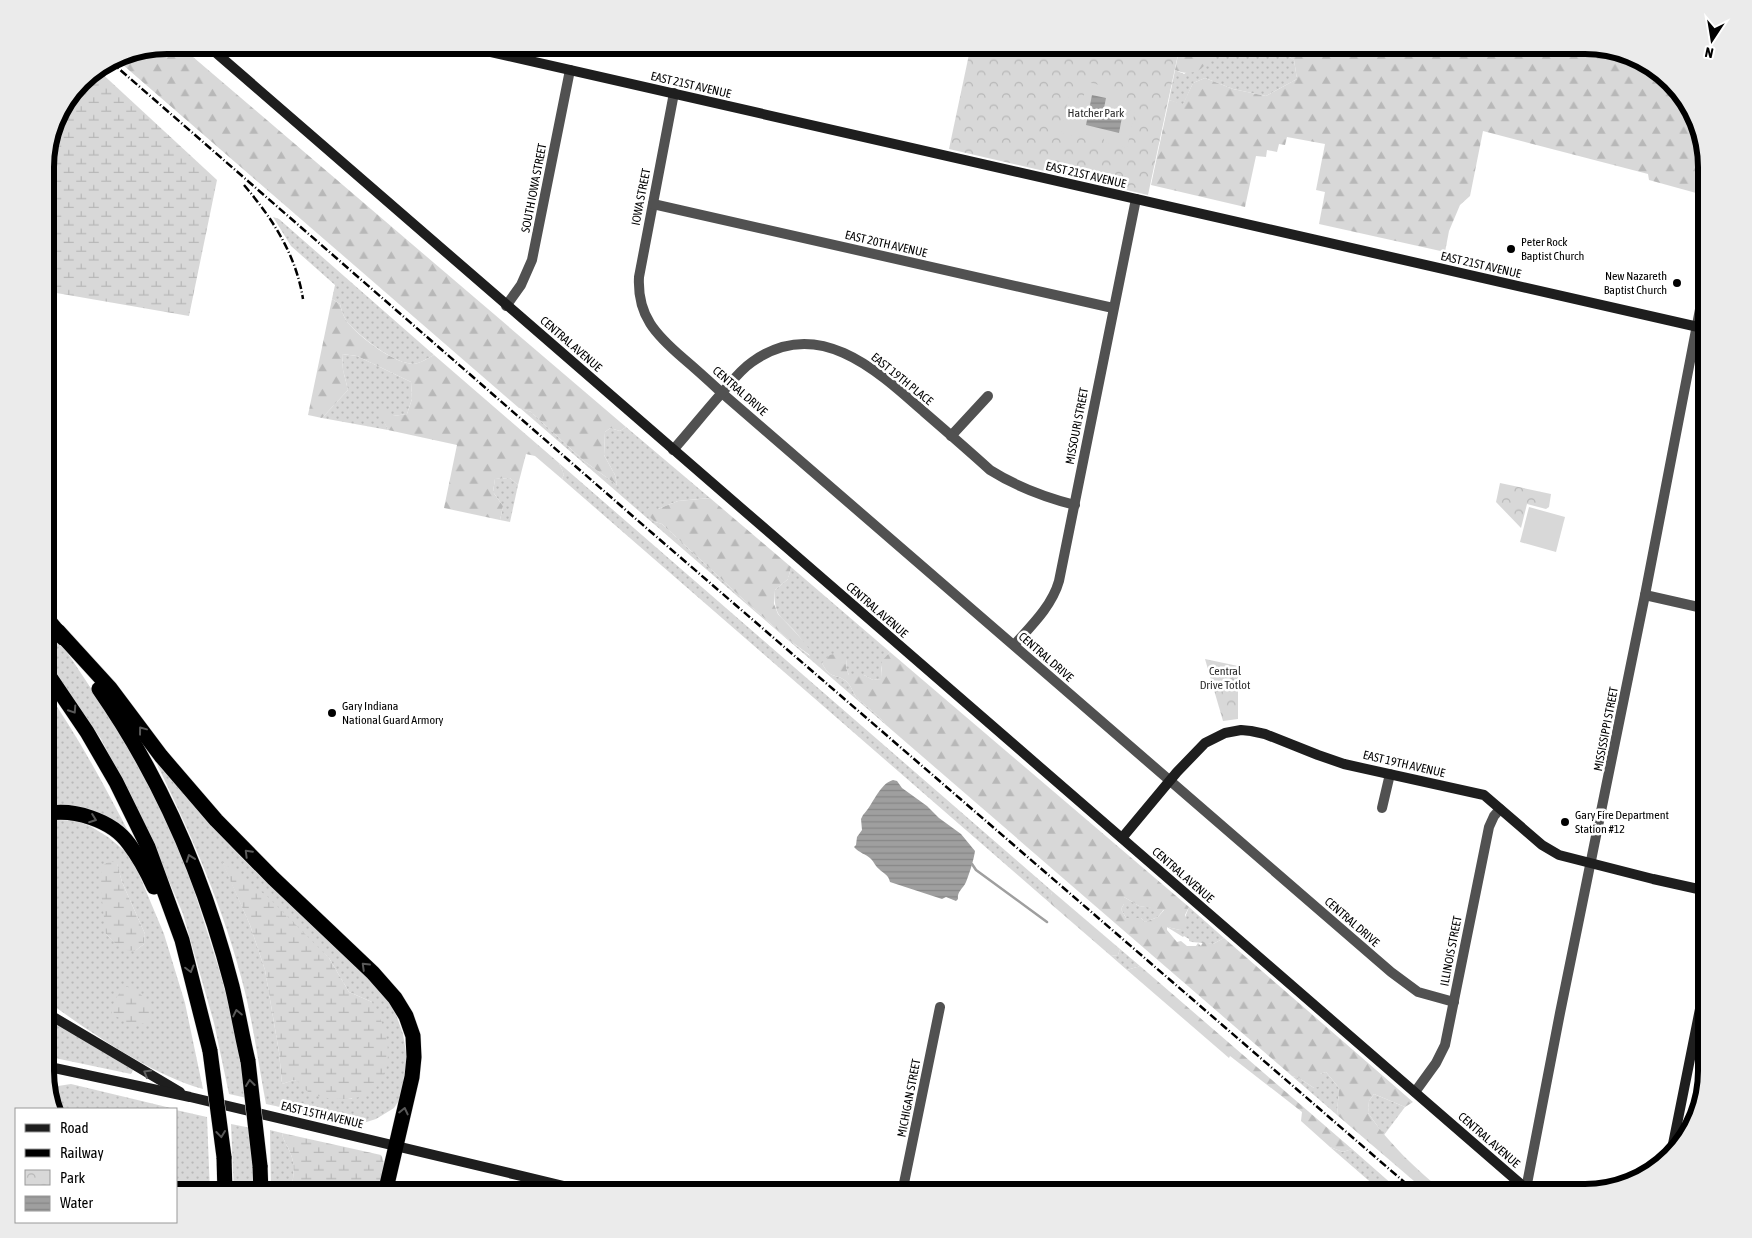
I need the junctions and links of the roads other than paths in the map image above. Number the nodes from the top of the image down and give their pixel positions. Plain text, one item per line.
1 (217, 54) edge
2 (500, 54) edge
3 (570, 70) junction
4 (674, 94) junction
5 (1136, 199) junction
6 (653, 204) junction
7 (506, 306) junction
8 (642, 306) joint
9 (1113, 308) junction
10 (1698, 317) edge
11 (1696, 327) junction
12 (722, 393) junction
13 (988, 396) dead end
14 (951, 436) junction
15 (673, 450) junction
16 (1075, 505) junction
17 (1645, 596) junction
18 (1698, 607) edge
19 (54, 626) edge
20 (58, 631) junction
21 (1014, 645) junction
22 (54, 683) edge
23 (1390, 774) junction
24 (1170, 780) junction
25 (1382, 808) dead end
26 (1500, 809) junction
27 (54, 812) edge
28 (1122, 838) junction
29 (1591, 864) junction
30 (1698, 889) edge
31 (182, 940) junction
32 (1454, 1002) junction
33 (940, 1007) dead end
34 (54, 1017) edge
35 (1698, 1019) edge
36 (54, 1068) edge
37 (1415, 1092) junction
38 (190, 1097) junction
39 (1673, 1142) edge
40 (396, 1146) junction
41 (224, 1162) junction
42 (220, 1184) edge
43 (225, 1184) edge
44 (261, 1184) edge
45 (387, 1184) edge
46 (555, 1184) edge
47 (904, 1184) edge
48 (1520, 1184) edge
49 (1529, 1184) edge

1 - 7 street, CENTRAL AVENUE
2 - 3 street, EAST 21ST AVENUE
3 - 4 street, EAST 21ST AVENUE
3 - 7 street, SOUTH IOWA STREET
4 - 5 street, EAST 21ST AVENUE
4 - 6 street, IOWA STREET
5 - 9 street, MISSOURI STREET
5 - 11 street, EAST 21ST AVENUE
6 - 8 street, IOWA STREET
6 - 9 street, EAST 20TH AVENUE
7 - 15 street, CENTRAL AVENUE
8 - 12 street, CENTRAL DRIVE
9 - 16 street, MISSOURI STREET
10 - 11 street, MISSISSIPPI STREET
11 - 17 street, MISSISSIPPI STREET
12 - 14 street, EAST 19TH PLACE
12 - 15 street, EAST 19TH PLACE
12 - 21 street, CENTRAL DRIVE
13 - 14 street
14 - 16 street, EAST 19TH PLACE
15 - 28 street, CENTRAL AVENUE
16 - 21 street, MISSOURI STREET
17 - 18 street
17 - 29 street, MISSISSIPPI STREET
19 - 20 highway
40 -> 20 highway
44 -> 20 highway, bridge
21 - 24 street, CENTRAL DRIVE
22 -> 31 highway
23 - 24 street, EAST 19TH AVENUE
23 - 25 street
23 - 26 street, EAST 19TH AVENUE
24 - 28 street, EAST 19TH AVENUE
24 - 32 street, CENTRAL DRIVE
26 - 29 street, EAST 19TH AVENUE
26 - 32 street, ILLINOIS STREET
27 -> 31 highway
28 - 37 street, CENTRAL AVENUE
29 - 30 street, EAST 19TH AVENUE
29 - 49 street, MISSISSIPPI STREET
31 -> 41 highway, bridge
32 - 37 street, ILLINOIS STREET
33 - 47 street, MICHIGAN STREET
38 -> 34 street
35 - 39 street
36 - 38 street, EAST 15TH AVENUE
37 - 48 street, CENTRAL AVENUE
38 - 40 street, EAST 15TH AVENUE
40 - 45 highway
40 - 46 street, EAST 15TH AVENUE
41 - 42 highway
41 - 43 highway

